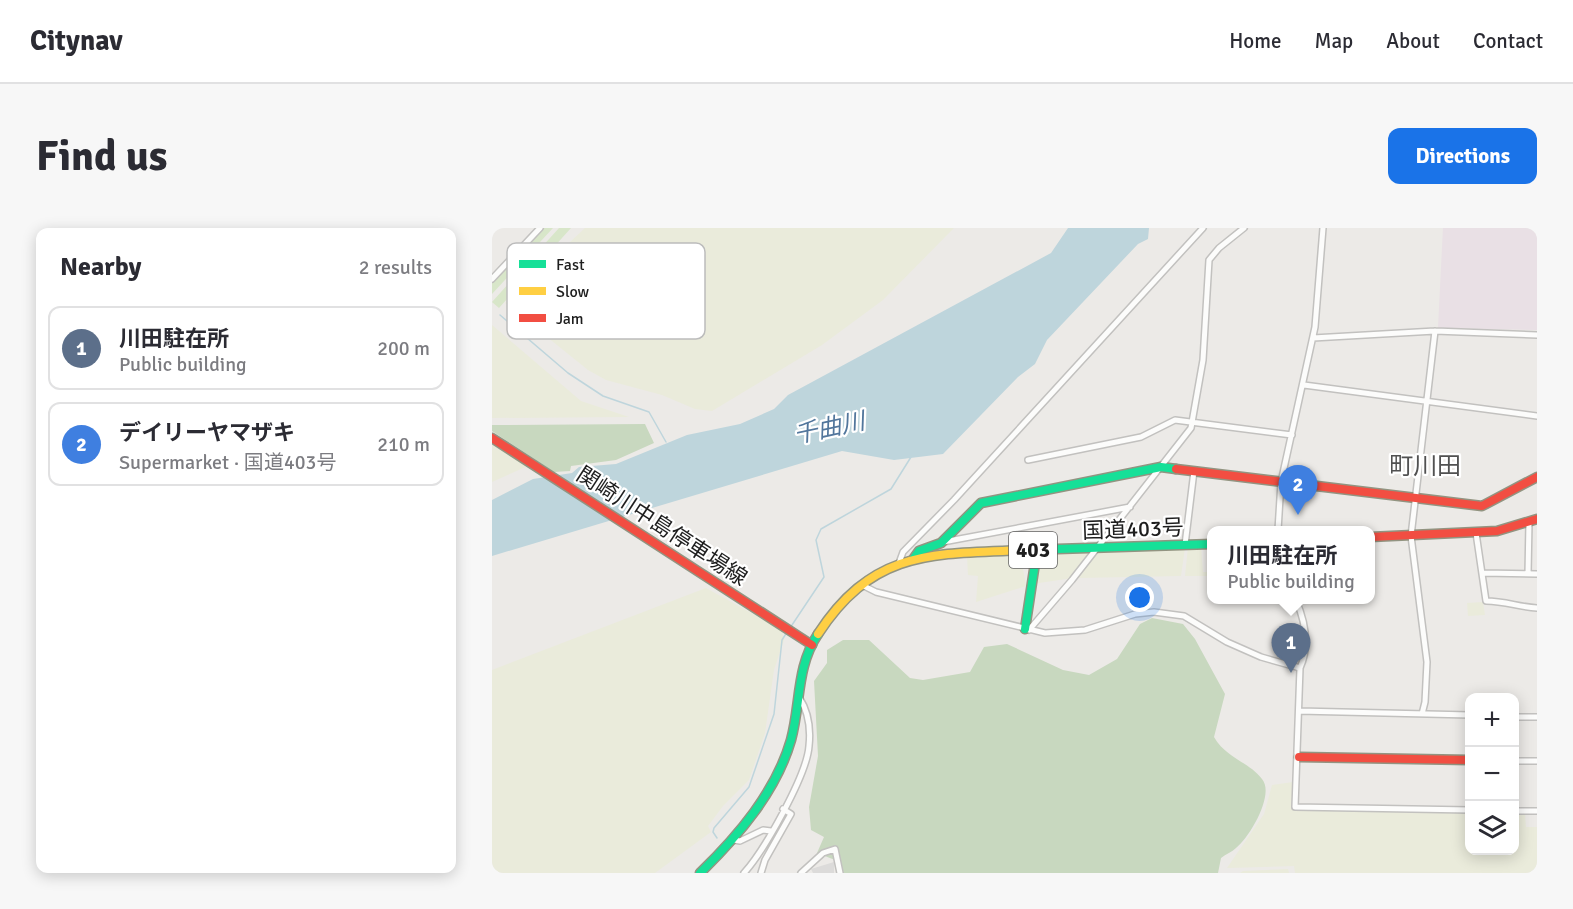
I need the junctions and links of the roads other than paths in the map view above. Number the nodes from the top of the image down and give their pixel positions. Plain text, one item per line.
1 (540, 228) edge
2 (1203, 228) edge
3 (1244, 228) edge
4 (1323, 228) edge
5 (526, 243) edge
6 (507, 263) edge
7 (492, 279) edge
8 (1435, 331) junction
9 (1537, 335) edge
10 (1313, 338) junction
11 (1304, 385) junction
12 (1426, 401) junction
13 (1537, 416) edge
14 (1193, 421) junction
15 (1292, 435) junction
16 (492, 438) edge
17 (1028, 460) dead end
18 (1161, 467) junction
19 (1194, 471) junction
20 (1537, 477) edge
21 (1281, 482) junction
22 (1415, 498) junction
23 (1130, 507) junction
24 (1533, 520) edge
25 (1278, 526) edge
26 (1476, 533) junction
27 (1411, 536) junction
28 (1375, 537) edge
29 (941, 543) junction
30 (1207, 544) edge
31 (1185, 545) junction
32 (1098, 548) junction
33 (1037, 550) junction
34 (914, 558) junction
35 (900, 563) junction
36 (1482, 573) junction
37 (876, 574) junction
38 (1528, 574) junction
39 (1537, 574) edge
40 (862, 585) junction
41 (874, 591) junction
42 (1298, 604) edge
43 (1537, 608) edge
44 (1027, 630) junction
45 (809, 642) junction
46 (1300, 668) junction
47 (797, 693) junction
48 (1299, 711) junction
49 (1422, 714) junction
50 (1465, 715) edge
51 (1519, 717) edge
52 (1537, 717) edge
53 (1299, 757) junction
54 (1465, 760) edge
55 (1519, 760) edge
56 (1537, 761) edge
57 (783, 809) junction
58 (1465, 810) edge
59 (1519, 811) edge
60 (1537, 811) edge
61 (771, 831) junction
62 (734, 840) junction
63 (700, 873) edge
64 (744, 873) edge
65 (760, 873) edge
66 (802, 873) edge
67 (840, 873) edge

1 - 5 street
2 - 35 street
3 - 14 street
4 - 10 street
6 - 7 street
8 - 9 street
8 - 10 street
8 - 12 street
10 - 11 street
11 - 12 street
11 - 15 street
12 - 13 street
12 - 22 street
14 - 15 street
14 - 17 street
14 - 18 street
15 - 21 street
16 - 45 main road, 関崎川中島停車場線
18 - 19 main road
18 - 23 street
18 - 29 main road
19 - 21 main road
19 - 31 street
20 - 22 main road
21 - 22 main road
21 - 25 street
22 - 27 street
23 - 29 street
23 - 32 street
24 - 26 main road
24 - 38 street
26 - 27 main road
26 - 36 street
27 - 28 main road
27 - 49 street
29 - 34 main road
30 - 31 main road, 国道403号 / 403
31 - 32 main road, 国道403号 / 403
32 - 33 main road, 国道403号 / 403
32 - 44 street
33 - 34 main road, 国道403号 / 403
33 - 44 main road
34 - 35 main road, 国道403号 / 403
35 - 37 main road, 国道403号 / 403
36 - 38 street
36 - 43 street
37 - 40 main road, 国道403号 / 403
37 - 41 street
38 - 39 street
40 - 41 street
40 - 45 main road, 国道403号 / 403
41 - 44 street
42 - 46 street
44 - 46 street
45 - 47 main road, 国道403号 / 403
46 - 48 street
47 - 57 street
47 - 62 main road, 国道403号 / 403
48 - 49 street
48 - 53 street
49 - 50 street
51 - 52 street
53 - 54 main road
53 - 58 street
55 - 56 street
57 - 61 street
57 - 65 street
59 - 60 street
61 - 62 street
61 - 64 street
62 - 63 main road, 国道403号 / 403
66 - 67 street

